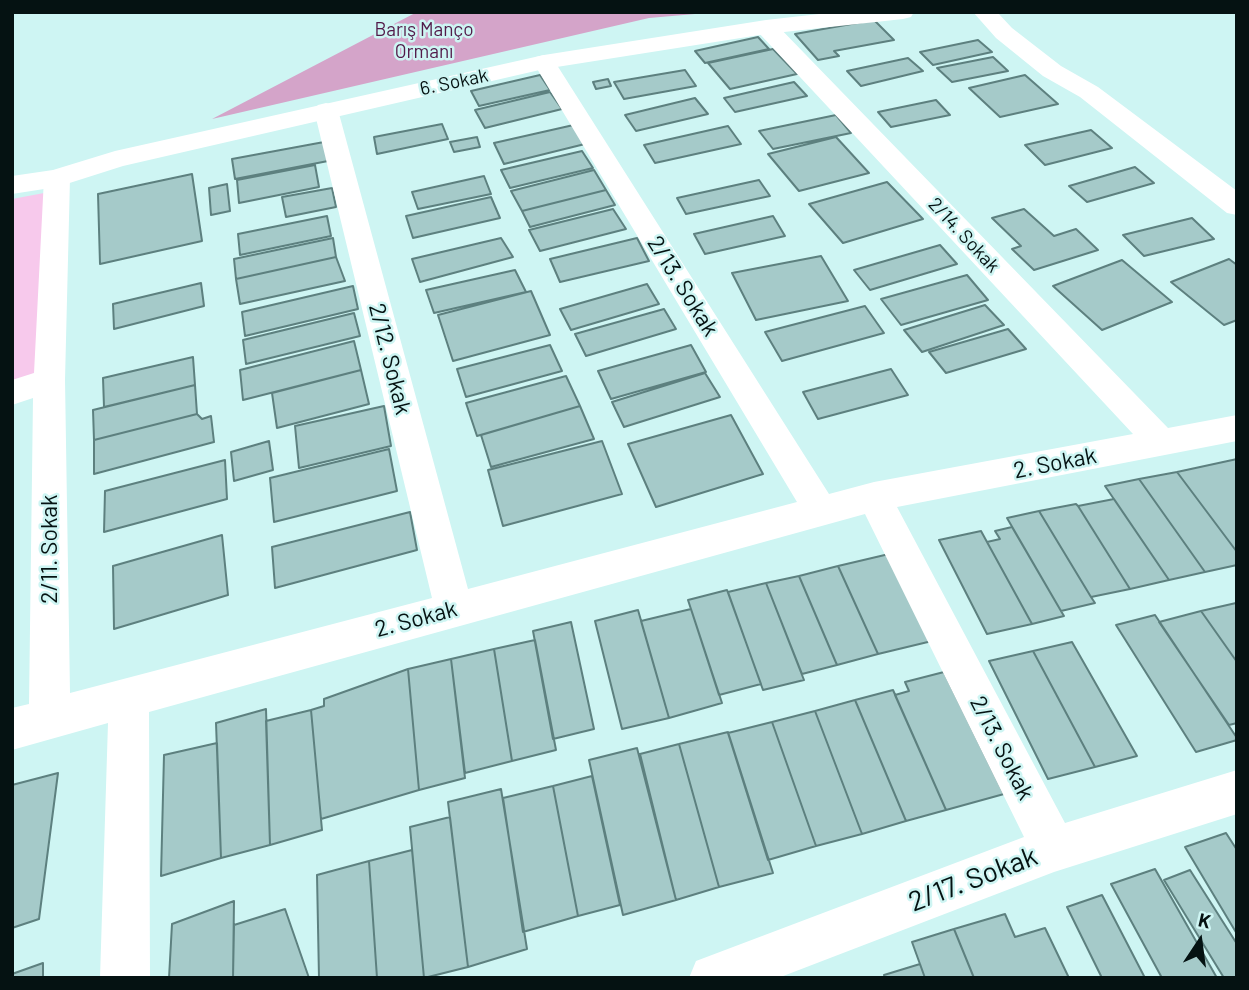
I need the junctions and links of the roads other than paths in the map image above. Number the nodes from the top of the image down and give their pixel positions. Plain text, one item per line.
1 (903, 12) edge
2 (984, 12) edge
3 (1028, 22) dead end
4 (766, 27) junction
5 (544, 62) junction
6 (1089, 92) junction
7 (326, 110) junction
8 (57, 178) junction
9 (12, 185) edge
10 (1237, 206) edge
11 (48, 380) junction
12 (12, 393) edge
13 (1237, 428) edge
14 (1162, 443) junction
15 (874, 497) junction
16 (821, 511) junction
17 (454, 609) junction
18 (129, 696) junction
19 (50, 717) junction
20 (12, 729) edge
21 (1237, 792) edge
22 (1054, 849) junction
23 (125, 978) edge
24 (713, 978) edge

1 - 4 main road, 6. Sokak
2 - 6 main road
3 - 6 main road
4 - 5 main road, 6. Sokak
4 - 14 street, 2/14. Sokak
5 - 7 main road, 6. Sokak
5 - 16 street, 2/13. Sokak
6 - 10 main road
7 - 8 main road, 6. Sokak
7 - 17 street, 2/12. Sokak
8 - 9 main road, 6. Sokak
8 - 11 street, 2/11. Sokak
11 - 12 street
11 - 19 street, 2/11. Sokak
13 - 14 street, 2. Sokak
14 - 15 street, 2. Sokak
15 - 16 street, 2. Sokak
15 - 22 street, 2/13. Sokak
16 - 17 street, 2. Sokak
17 - 18 street, 2. Sokak
18 - 19 street, 2. Sokak
18 - 23 street
19 - 20 street, 2. Sokak
21 - 22 street, 2/17. Sokak
22 - 24 street, 2/17. Sokak

